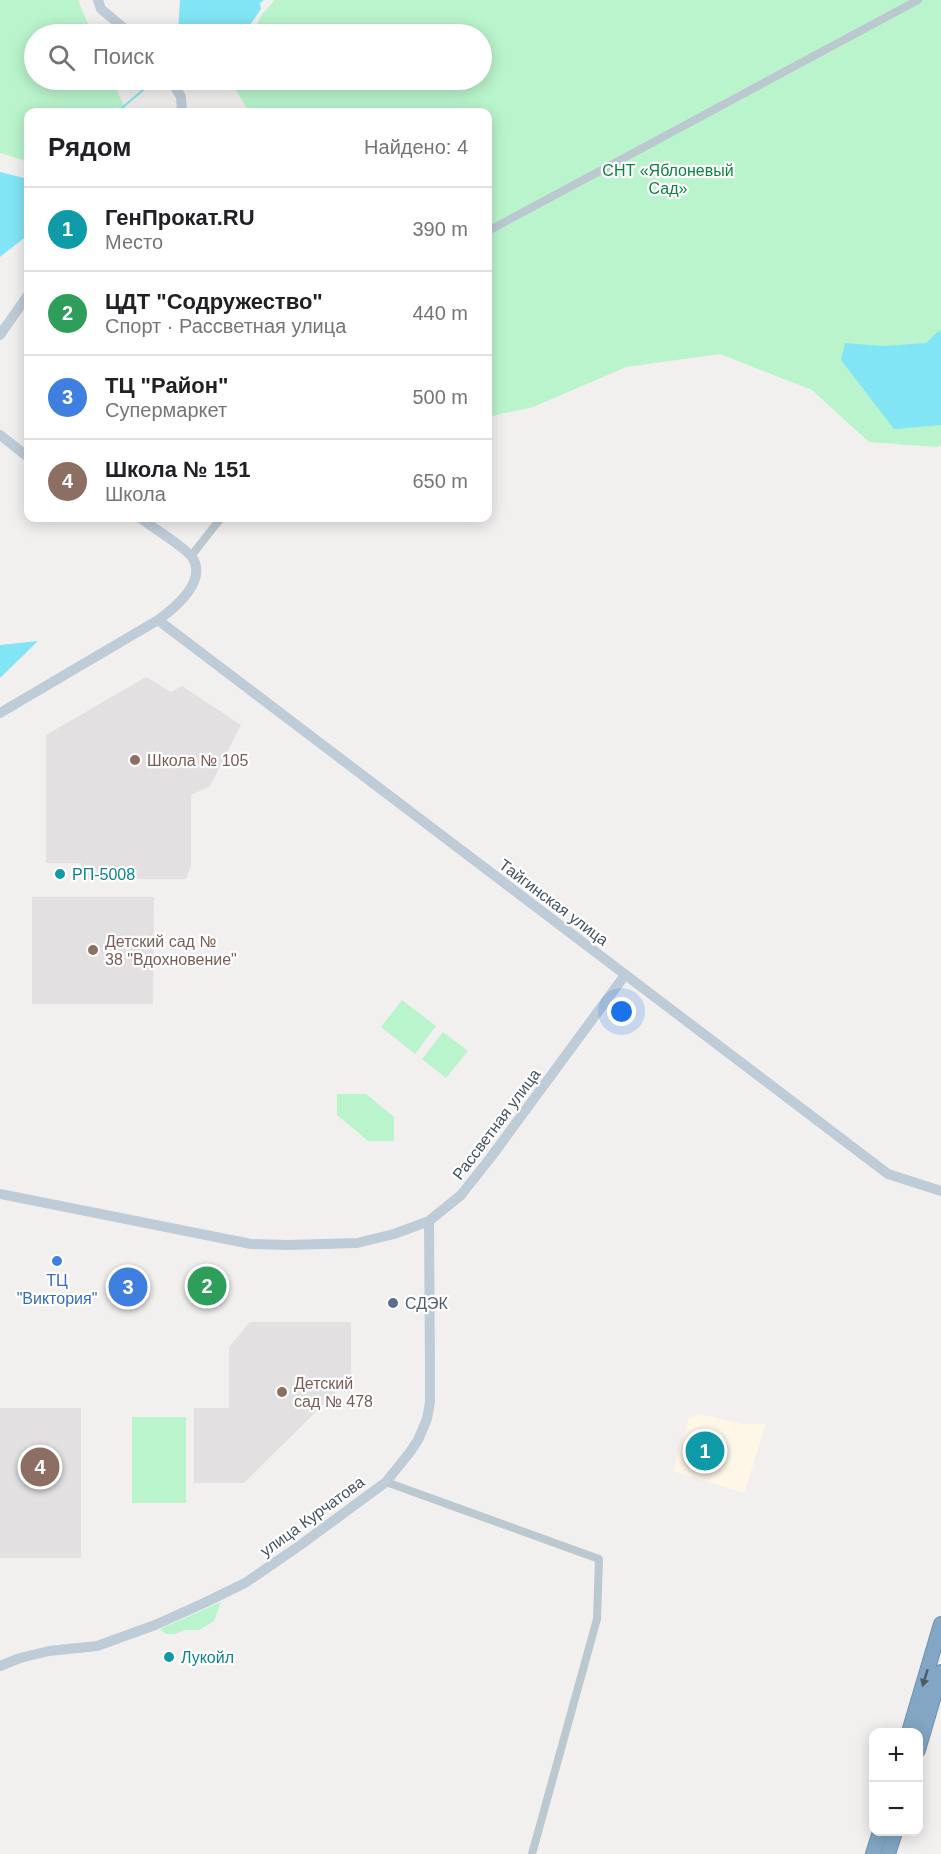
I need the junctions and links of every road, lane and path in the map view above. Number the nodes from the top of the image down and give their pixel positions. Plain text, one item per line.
1 (98, 0) edge
2 (918, 0) edge
3 (119, 24) edge
4 (177, 90) edge
5 (182, 108) edge
6 (492, 229) edge
7 (24, 301) edge
8 (0, 335) edge
9 (0, 435) edge
10 (24, 454) edge
11 (145, 522) edge
12 (218, 522) edge
13 (191, 556) junction
14 (158, 620) junction
15 (0, 713) edge
16 (625, 975) junction
17 (941, 1191) edge
18 (0, 1194) edge
19 (429, 1221) junction
20 (386, 1482) junction
21 (941, 1624) edge
22 (0, 1665) edge
23 (941, 1672) edge
24 (910, 1728) edge
25 (923, 1733) edge
26 (879, 1836) edge
27 (894, 1836) edge
28 (532, 1854) edge
29 (873, 1854) edge
30 (888, 1854) edge

1 - 3 main road
2 - 6 street
4 - 5 main road
7 - 8 main road
9 - 10 main road
11 - 13 main road
12 - 13 street
13 - 14 main road
14 - 15 main road
14 - 16 main road, Тайгинская улица
16 - 17 main road, Тайгинская улица
16 - 19 main road, Рассветная улица
18 - 19 main road, Рассветная улица
19 - 20 main road, улица Курчатова
20 - 22 main road, улица Курчатова
20 - 28 street
21 -> 24 highway
23 - 25 highway
26 - 29 highway
27 - 30 highway

